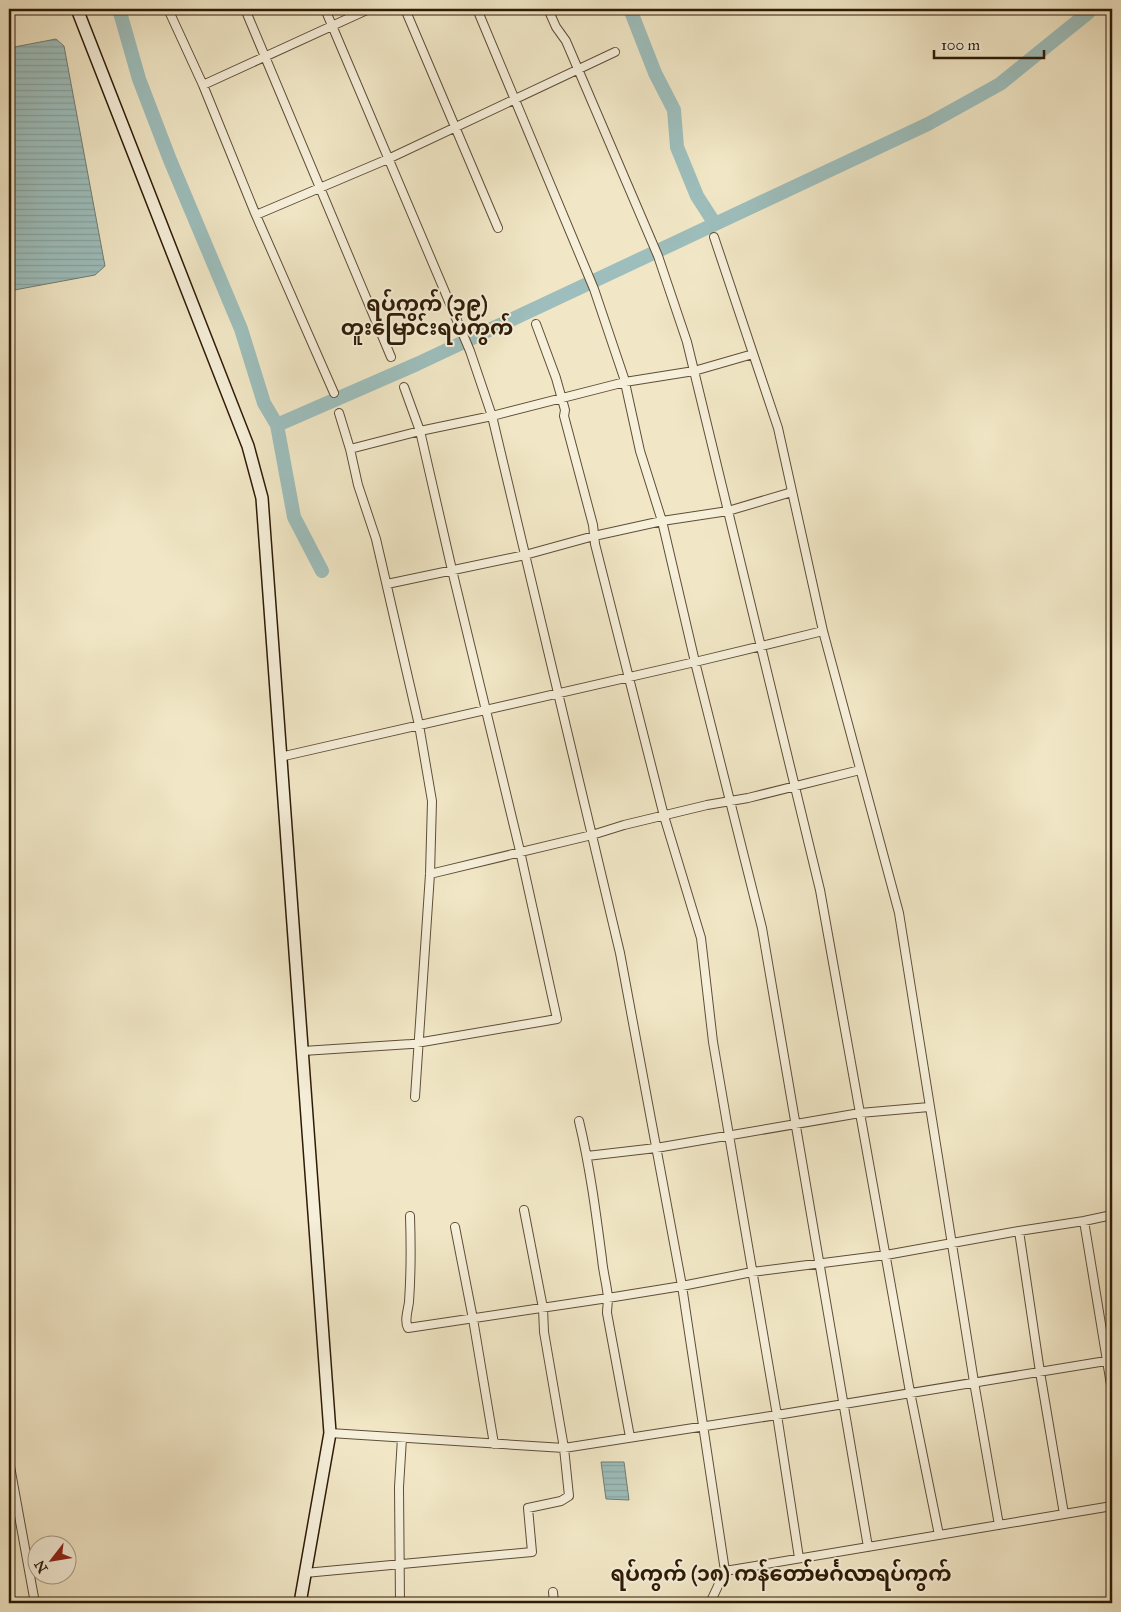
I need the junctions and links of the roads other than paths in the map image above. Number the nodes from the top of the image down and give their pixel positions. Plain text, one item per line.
1 (77, 9) edge
2 (168, 9) edge
3 (245, 9) edge
4 (325, 9) edge
5 (369, 9) edge
6 (405, 9) edge
7 (477, 9) edge
8 (548, 9) edge
9 (332, 26) junction
10 (615, 52) dead end
11 (264, 57) junction
12 (577, 70) junction
13 (203, 85) junction
14 (515, 98) junction
15 (455, 127) junction
16 (388, 159) junction
17 (320, 188) junction
18 (256, 216) junction
19 (498, 228) dead end
20 (714, 237) dead end
21 (536, 324) dead end
22 (753, 354) junction
23 (391, 357) dead end
24 (694, 371) junction
25 (625, 382) junction
26 (404, 387) dead end
27 (334, 394) dead end
28 (561, 398) junction
29 (339, 413) dead end
30 (492, 416) junction
31 (420, 431) junction
32 (350, 449) junction
33 (792, 492) junction
34 (728, 511) junction
35 (662, 521) junction
36 (594, 536) junction
37 (525, 555) junction
38 (452, 570) junction
39 (386, 584) junction
40 (822, 631) junction
41 (760, 645) junction
42 (695, 662) junction
43 (628, 676) junction
44 (558, 693) junction
45 (486, 710) junction
46 (420, 725) junction
47 (280, 757) junction
48 (860, 770) junction
49 (795, 787) junction
50 (730, 802) junction
51 (664, 816) junction
52 (592, 835) junction
53 (520, 851) junction
54 (430, 874) junction
55 (418, 1042) junction
56 (303, 1051) junction
57 (415, 1097) dead end
58 (929, 1107) junction
59 (860, 1113) junction
60 (579, 1121) dead end
61 (795, 1124) junction
62 (729, 1136) junction
63 (656, 1148) junction
64 (587, 1156) junction
65 (524, 1210) dead end
66 (1112, 1215) edge
67 (410, 1216) dead end
68 (1084, 1221) junction
69 (455, 1227) dead end
70 (1019, 1231) junction
71 (952, 1244) junction
72 (886, 1255) junction
73 (819, 1263) junction
74 (752, 1272) junction
75 (682, 1286) junction
76 (608, 1298) junction
77 (543, 1308) junction
78 (473, 1319) junction
79 (1110, 1360) edge
80 (1040, 1372) junction
81 (974, 1382) junction
82 (1112, 1391) edge
83 (910, 1392) junction
84 (843, 1403) junction
85 (777, 1415) junction
86 (704, 1426) junction
87 (330, 1433) junction
88 (630, 1437) junction
89 (402, 1438) junction
90 (494, 1444) junction
91 (564, 1448) junction
92 (9, 1460) edge
93 (1112, 1506) edge
94 (1064, 1514) junction
95 (999, 1525) junction
96 (938, 1535) junction
97 (868, 1547) junction
98 (799, 1558) junction
99 (398, 1564) junction
100 (725, 1571) junction
101 (305, 1573) junction
102 (553, 1592) dead end
103 (35, 1603) edge
104 (300, 1603) edge
105 (400, 1603) edge
106 (554, 1603) edge
107 (710, 1603) edge

1 - 47 main road
2 - 13 street
3 - 11 street
4 - 9 street
5 - 9 street
6 - 15 street
7 - 14 street
8 - 12 street
9 - 11 street
9 - 16 street
10 - 12 street
11 - 13 street
11 - 17 street
12 - 14 street
12 - 24 street
13 - 18 street
14 - 15 street
14 - 25 street
15 - 16 street
15 - 19 street
16 - 17 street
16 - 30 street
17 - 18 street
17 - 23 street
18 - 27 street
20 - 22 street
21 - 28 street
22 - 24 street
22 - 33 street
24 - 25 street
24 - 34 street
25 - 28 street
25 - 35 street
26 - 31 street
28 - 30 street
28 - 36 street
29 - 32 street
30 - 31 street
30 - 37 street
31 - 32 street
31 - 38 street
32 - 39 street
33 - 34 street
33 - 40 street
34 - 35 street
34 - 41 street
35 - 36 street
35 - 42 street
36 - 37 street
36 - 43 street
37 - 38 street
37 - 44 street
38 - 39 street
38 - 45 street
39 - 46 street
40 - 41 street
40 - 48 street
41 - 42 street
41 - 49 street
42 - 43 street
42 - 50 street
43 - 44 street
43 - 51 street
44 - 45 street
44 - 52 street
45 - 46 street
45 - 53 street
46 - 47 street
46 - 54 street
47 - 56 main road
48 - 49 street
48 - 58 street
49 - 50 street
49 - 59 street
50 - 51 street
50 - 61 street
51 - 52 street
51 - 62 street
52 - 53 street
52 - 63 street
53 - 54 street
53 - 55 street
54 - 55 street
55 - 56 street
55 - 57 street
56 - 87 main road
58 - 59 street
58 - 71 street
59 - 61 street
59 - 72 street
60 - 64 street
61 - 62 street
61 - 73 street
62 - 63 street
62 - 74 street
63 - 64 street
63 - 75 street
64 - 76 street
65 - 77 street
66 - 68 street
67 - 78 street
68 - 70 street
68 - 79 street
69 - 78 street
70 - 71 street
70 - 80 street
71 - 72 street
71 - 81 street
72 - 73 street
72 - 83 street
73 - 74 street
73 - 84 street
74 - 75 street
74 - 85 street
75 - 76 street
75 - 86 street
76 - 77 street
76 - 88 street
77 - 78 street
77 - 91 street
78 - 90 street
79 - 80 street
79 - 82 street
80 - 81 street
80 - 94 street
81 - 83 street
81 - 95 street
83 - 84 street
83 - 96 street
84 - 85 street
84 - 97 street
85 - 86 street
85 - 98 street
86 - 88 street
86 - 100 street
87 - 89 street
87 - 101 main road
88 - 91 street
89 - 90 street
89 - 99 street
90 - 91 street
91 - 99 street
92 - 103 street
93 - 94 street
94 - 95 street
95 - 96 street
96 - 97 street
97 - 98 street
98 - 100 street
99 - 101 street
99 - 105 street
100 - 107 street
101 - 104 main road
102 - 106 street

